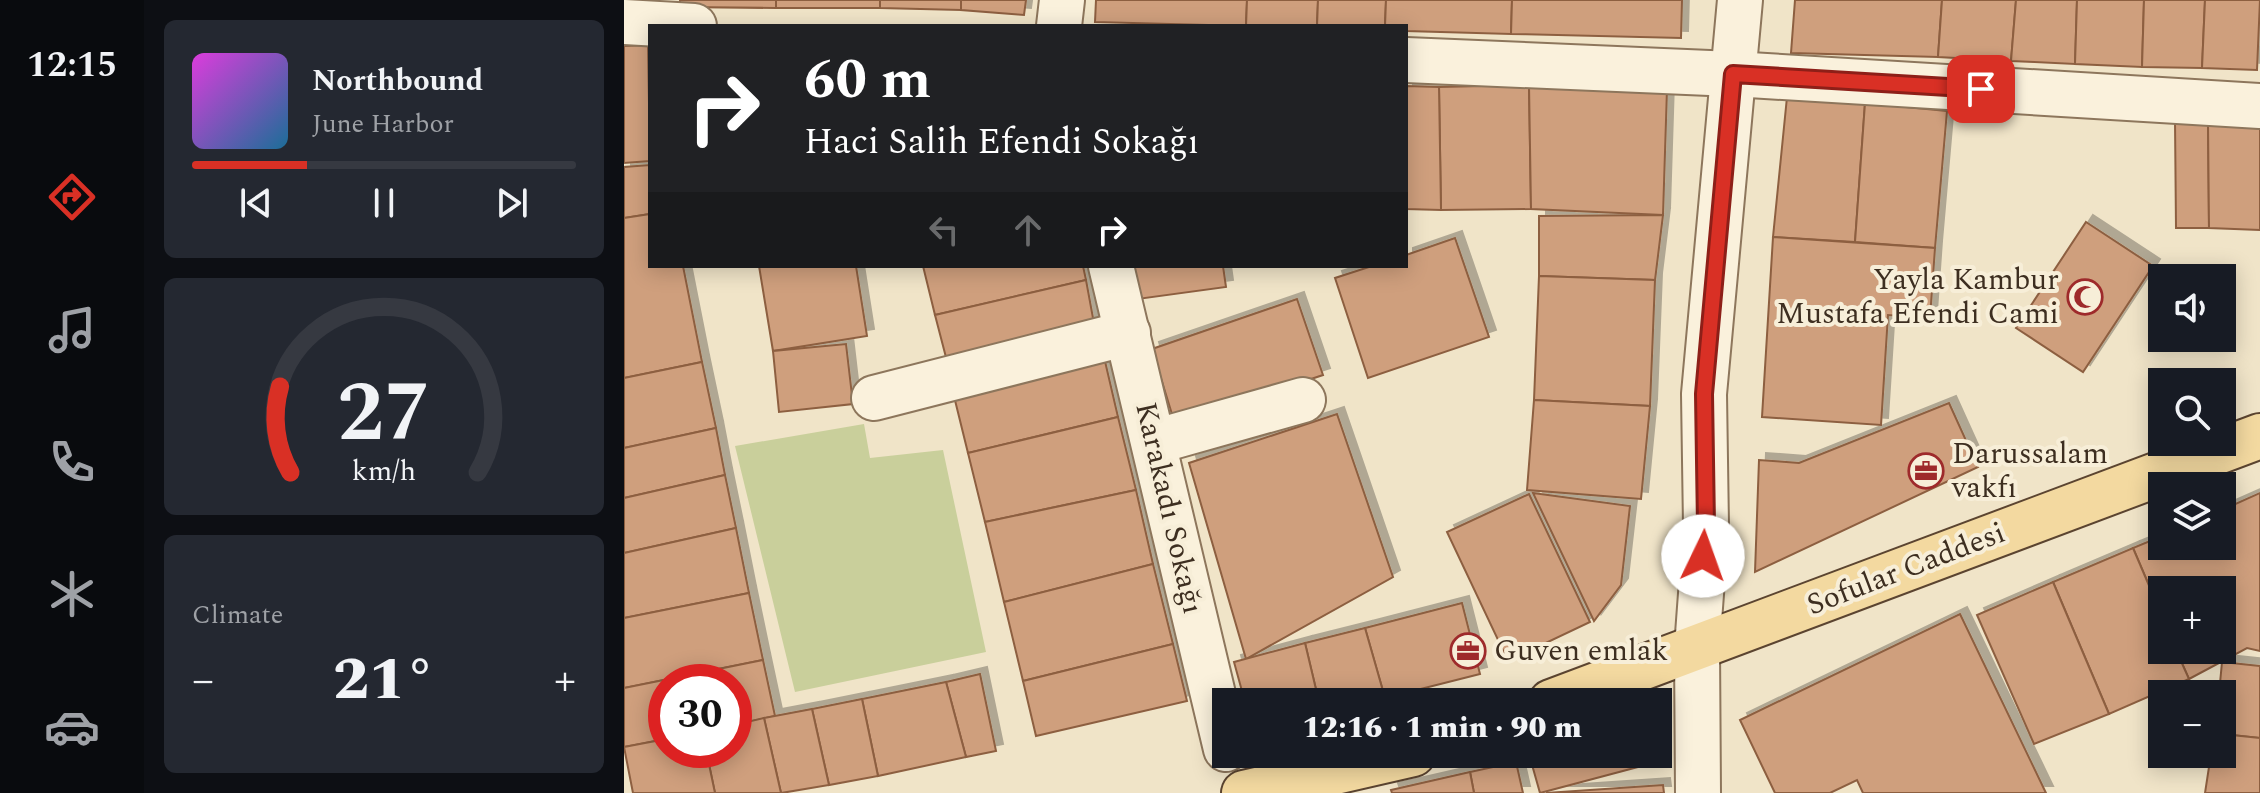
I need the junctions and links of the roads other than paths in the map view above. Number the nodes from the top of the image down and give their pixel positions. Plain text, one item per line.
1 (1062, 0) edge
2 (1740, 0) edge
3 (624, 22) edge
4 (659, 24) edge
5 (1059, 24) edge
6 (1408, 60) edge
7 (1733, 74) junction
8 (2260, 106) edge
9 (1112, 268) edge
10 (1128, 333) junction
11 (874, 398) dead end
12 (1303, 400) dead end
13 (2260, 436) edge
14 (1154, 442) junction
15 (1697, 648) junction
16 (1589, 688) edge
17 (1212, 692) edge
18 (1230, 768) edge
19 (1352, 768) edge
20 (1236, 793) edge
21 (1244, 793) edge
22 (1698, 793) edge

1 - 5 street
2 - 7 street
3 - 4 street
6 - 7 street
7 - 8 street
7 - 15 street
9 - 10 street, Karakadı Sokağı
10 - 11 street
10 - 14 street, Karakadı Sokağı
12 - 14 street
13 - 15 main road, Sofular Caddesi
14 - 17 street, Karakadı Sokağı
15 - 16 main road, Sofular Caddesi
15 - 22 street
18 - 20 street, Karakadı Sokağı
19 - 21 main road

